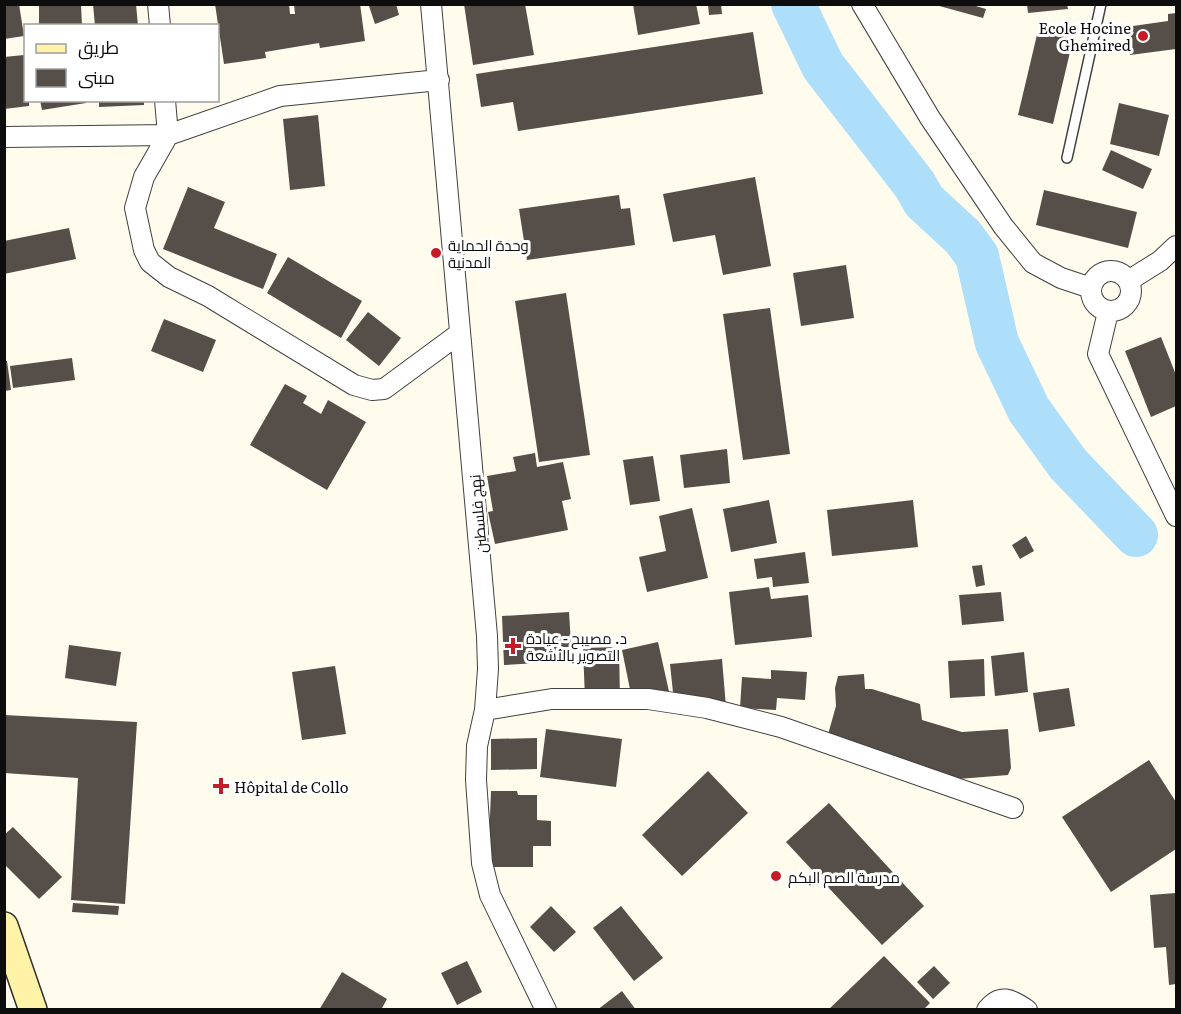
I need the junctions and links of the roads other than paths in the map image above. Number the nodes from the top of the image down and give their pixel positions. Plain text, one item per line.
1 (158, 4) edge
2 (431, 4) edge
3 (862, 4) edge
4 (1101, 4) edge
5 (160, 24) edge
6 (439, 80) junction
7 (165, 102) edge
8 (168, 135) junction
9 (4, 137) edge
10 (1067, 158) dead end
11 (1176, 246) edge
12 (1128, 281) junction
13 (1091, 288) junction
14 (1108, 312) junction
15 (460, 333) junction
16 (1176, 516) edge
17 (485, 710) junction
18 (1013, 808) dead end
19 (4, 926) edge
20 (33, 1010) edge
21 (546, 1010) edge
22 (987, 1010) edge
23 (1027, 1010) edge

1 - 5 street
2 - 6 street, نهج فلسطين
3 - 13 street
4 - 10 lane
6 - 8 street
6 - 15 street, نهج فلسطين
7 - 8 street
8 - 9 street
8 - 15 street
11 - 12 street
12 - 13 street
12 - 14 street
13 - 14 street
14 - 16 street
15 - 17 street, نهج فلسطين
17 - 18 street
17 - 21 street, نهج فلسطين
19 - 20 street
22 - 23 street

